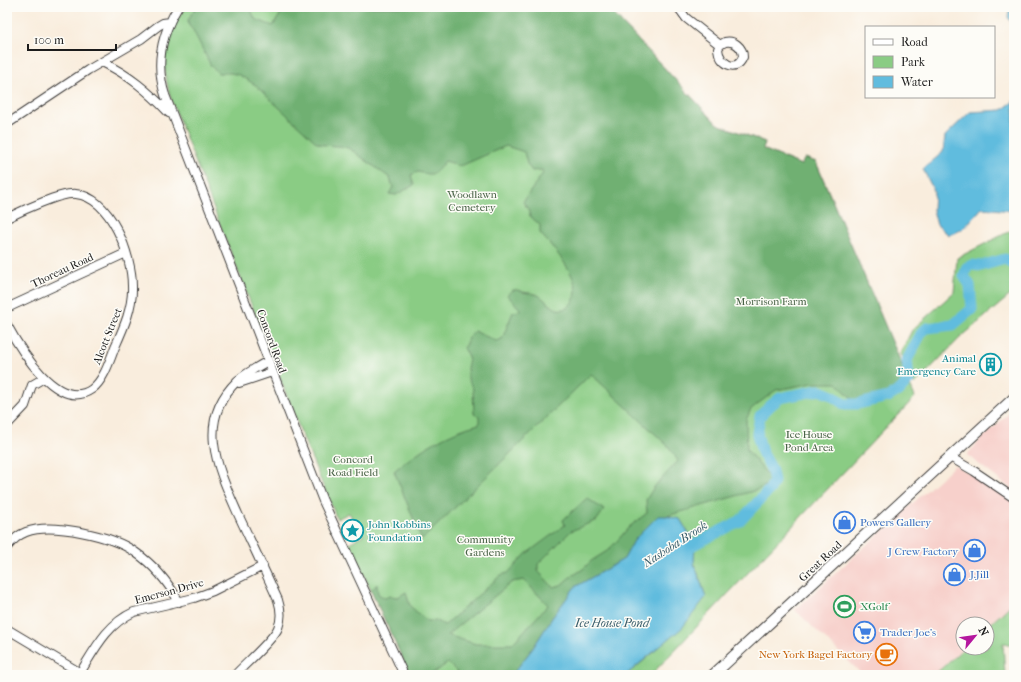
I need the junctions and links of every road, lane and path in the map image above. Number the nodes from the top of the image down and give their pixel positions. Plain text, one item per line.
1 (178, 7) edge
2 (678, 7) edge
3 (170, 22) junction
4 (720, 45) dead end
5 (102, 62) junction
6 (173, 116) junction
7 (7, 124) edge
8 (7, 218) edge
9 (126, 253) junction
10 (7, 308) edge
11 (7, 325) edge
12 (268, 361) junction
13 (272, 372) junction
14 (44, 378) junction
15 (231, 388) junction
16 (1014, 398) edge
17 (7, 425) edge
18 (950, 457) junction
19 (1014, 498) edge
20 (7, 547) edge
21 (262, 566) junction
22 (179, 602) junction
23 (7, 628) edge
24 (82, 674) edge
25 (235, 675) edge
26 (404, 675) edge
27 (713, 675) edge

1 - 3 street, Concord Road
2 - 4 street
3 - 5 street
3 - 6 street, Concord Road
5 - 6 street
5 - 7 street
6 - 12 street, Concord Road
8 - 9 street, Alcott Street
9 - 10 street, Thoreau Road
9 - 14 street, Alcott Street
11 - 14 street, Alcott Street
12 - 13 street, Concord Road
12 - 15 street
13 - 15 street
13 - 26 street, Concord Road
14 - 17 street
15 - 21 street
16 - 18 main road, Great Road
18 - 19 street
18 - 27 main road, Great Road
20 - 22 street
21 - 22 street, Emerson Drive
21 - 25 street
22 - 24 street, Emerson Drive
23 - 24 street

